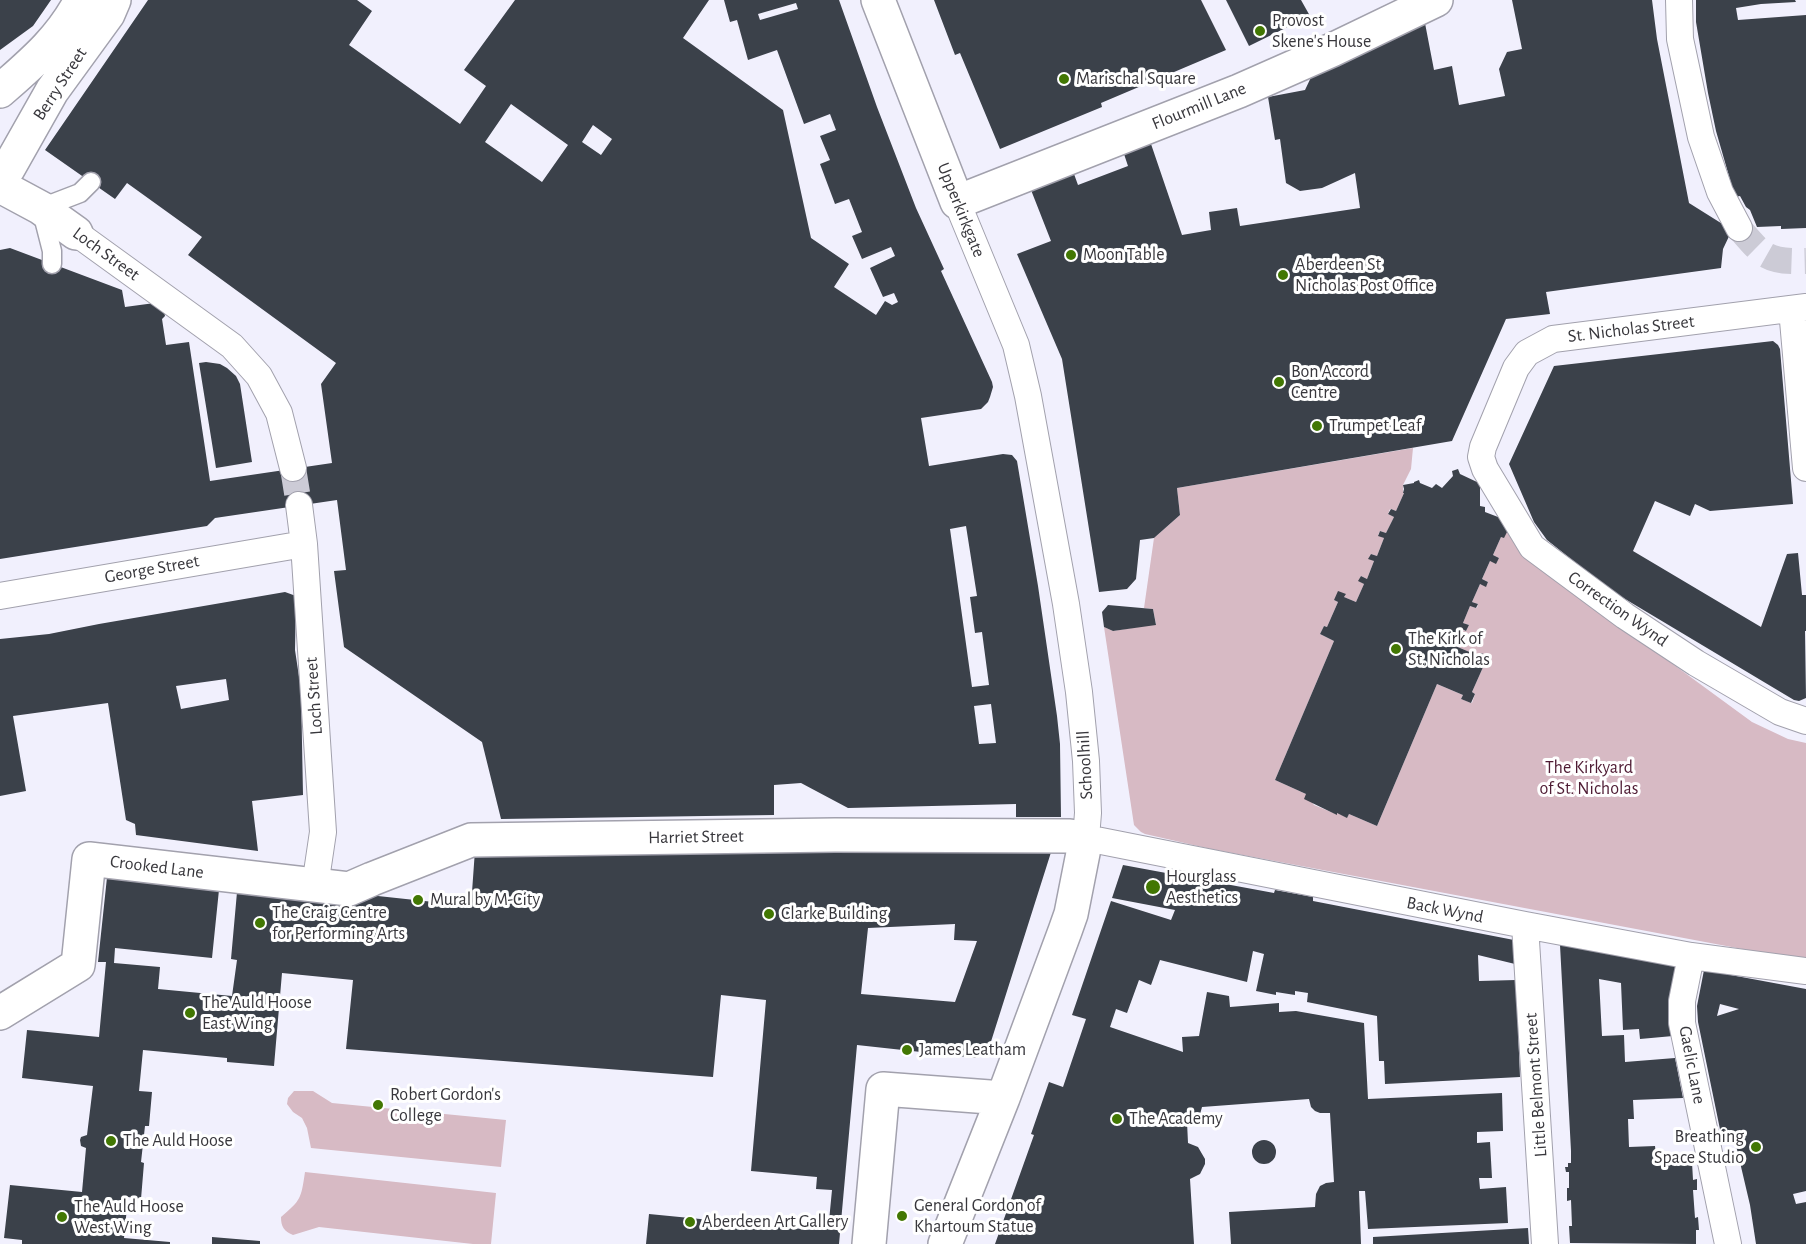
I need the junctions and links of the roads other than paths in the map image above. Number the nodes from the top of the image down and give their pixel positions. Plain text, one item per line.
1 (81, 0) edge
2 (114, 0) edge
3 (878, 0) edge
4 (1436, 0) edge
5 (1679, 0) edge
6 (0, 91) edge
7 (2, 172) edge
8 (91, 182) dead end
9 (957, 202) junction
10 (41, 208) junction
11 (1739, 228) tunnel mouth
12 (76, 233) joint
13 (52, 264) dead end
14 (1799, 308) edge
15 (1033, 423) joint
16 (1483, 447) joint
17 (293, 468) tunnel mouth
18 (1806, 468) edge
19 (299, 505) tunnel mouth
20 (304, 544) junction
21 (0, 596) edge
22 (1806, 721) edge
23 (1086, 838) junction
24 (315, 886) junction
25 (1526, 925) junction
26 (1691, 956) junction
27 (1806, 971) edge
28 (0, 1013) edge
29 (1003, 1098) junction
30 (869, 1244) edge
31 (945, 1244) edge
32 (1545, 1244) edge
33 (1728, 1244) edge

1 - 6 street, Berry Street
2 - 7 street, Berry Street
3 - 9 street, Upperkirkgate
4 - 9 street, Flourmill Lane
5 - 11 street
7 - 10 street, Loch Street
8 - 10 lane
9 - 15 street, Upperkirkgate
10 - 12 street, Loch Street
10 - 13 lane, Loch Street
12 - 17 street, Loch Street
14 - 16 street, St. Nicholas Street
14 - 18 street
15 - 23 street, Schoolhill
16 - 22 street, Correction Wynd
19 - 20 street, Loch Street
20 - 21 street, George Street
20 - 24 street, Loch Street
23 - 24 street, Harriet Street
23 - 25 street, Back Wynd
23 - 29 street, Schoolhill
24 - 28 street, Crooked Lane
25 - 26 street, Back Wynd
25 - 32 street, Little Belmont Street
26 - 27 street, Back Wynd
26 - 33 street, Gaelic Lane
29 - 30 street
29 - 31 street, Schoolhill

